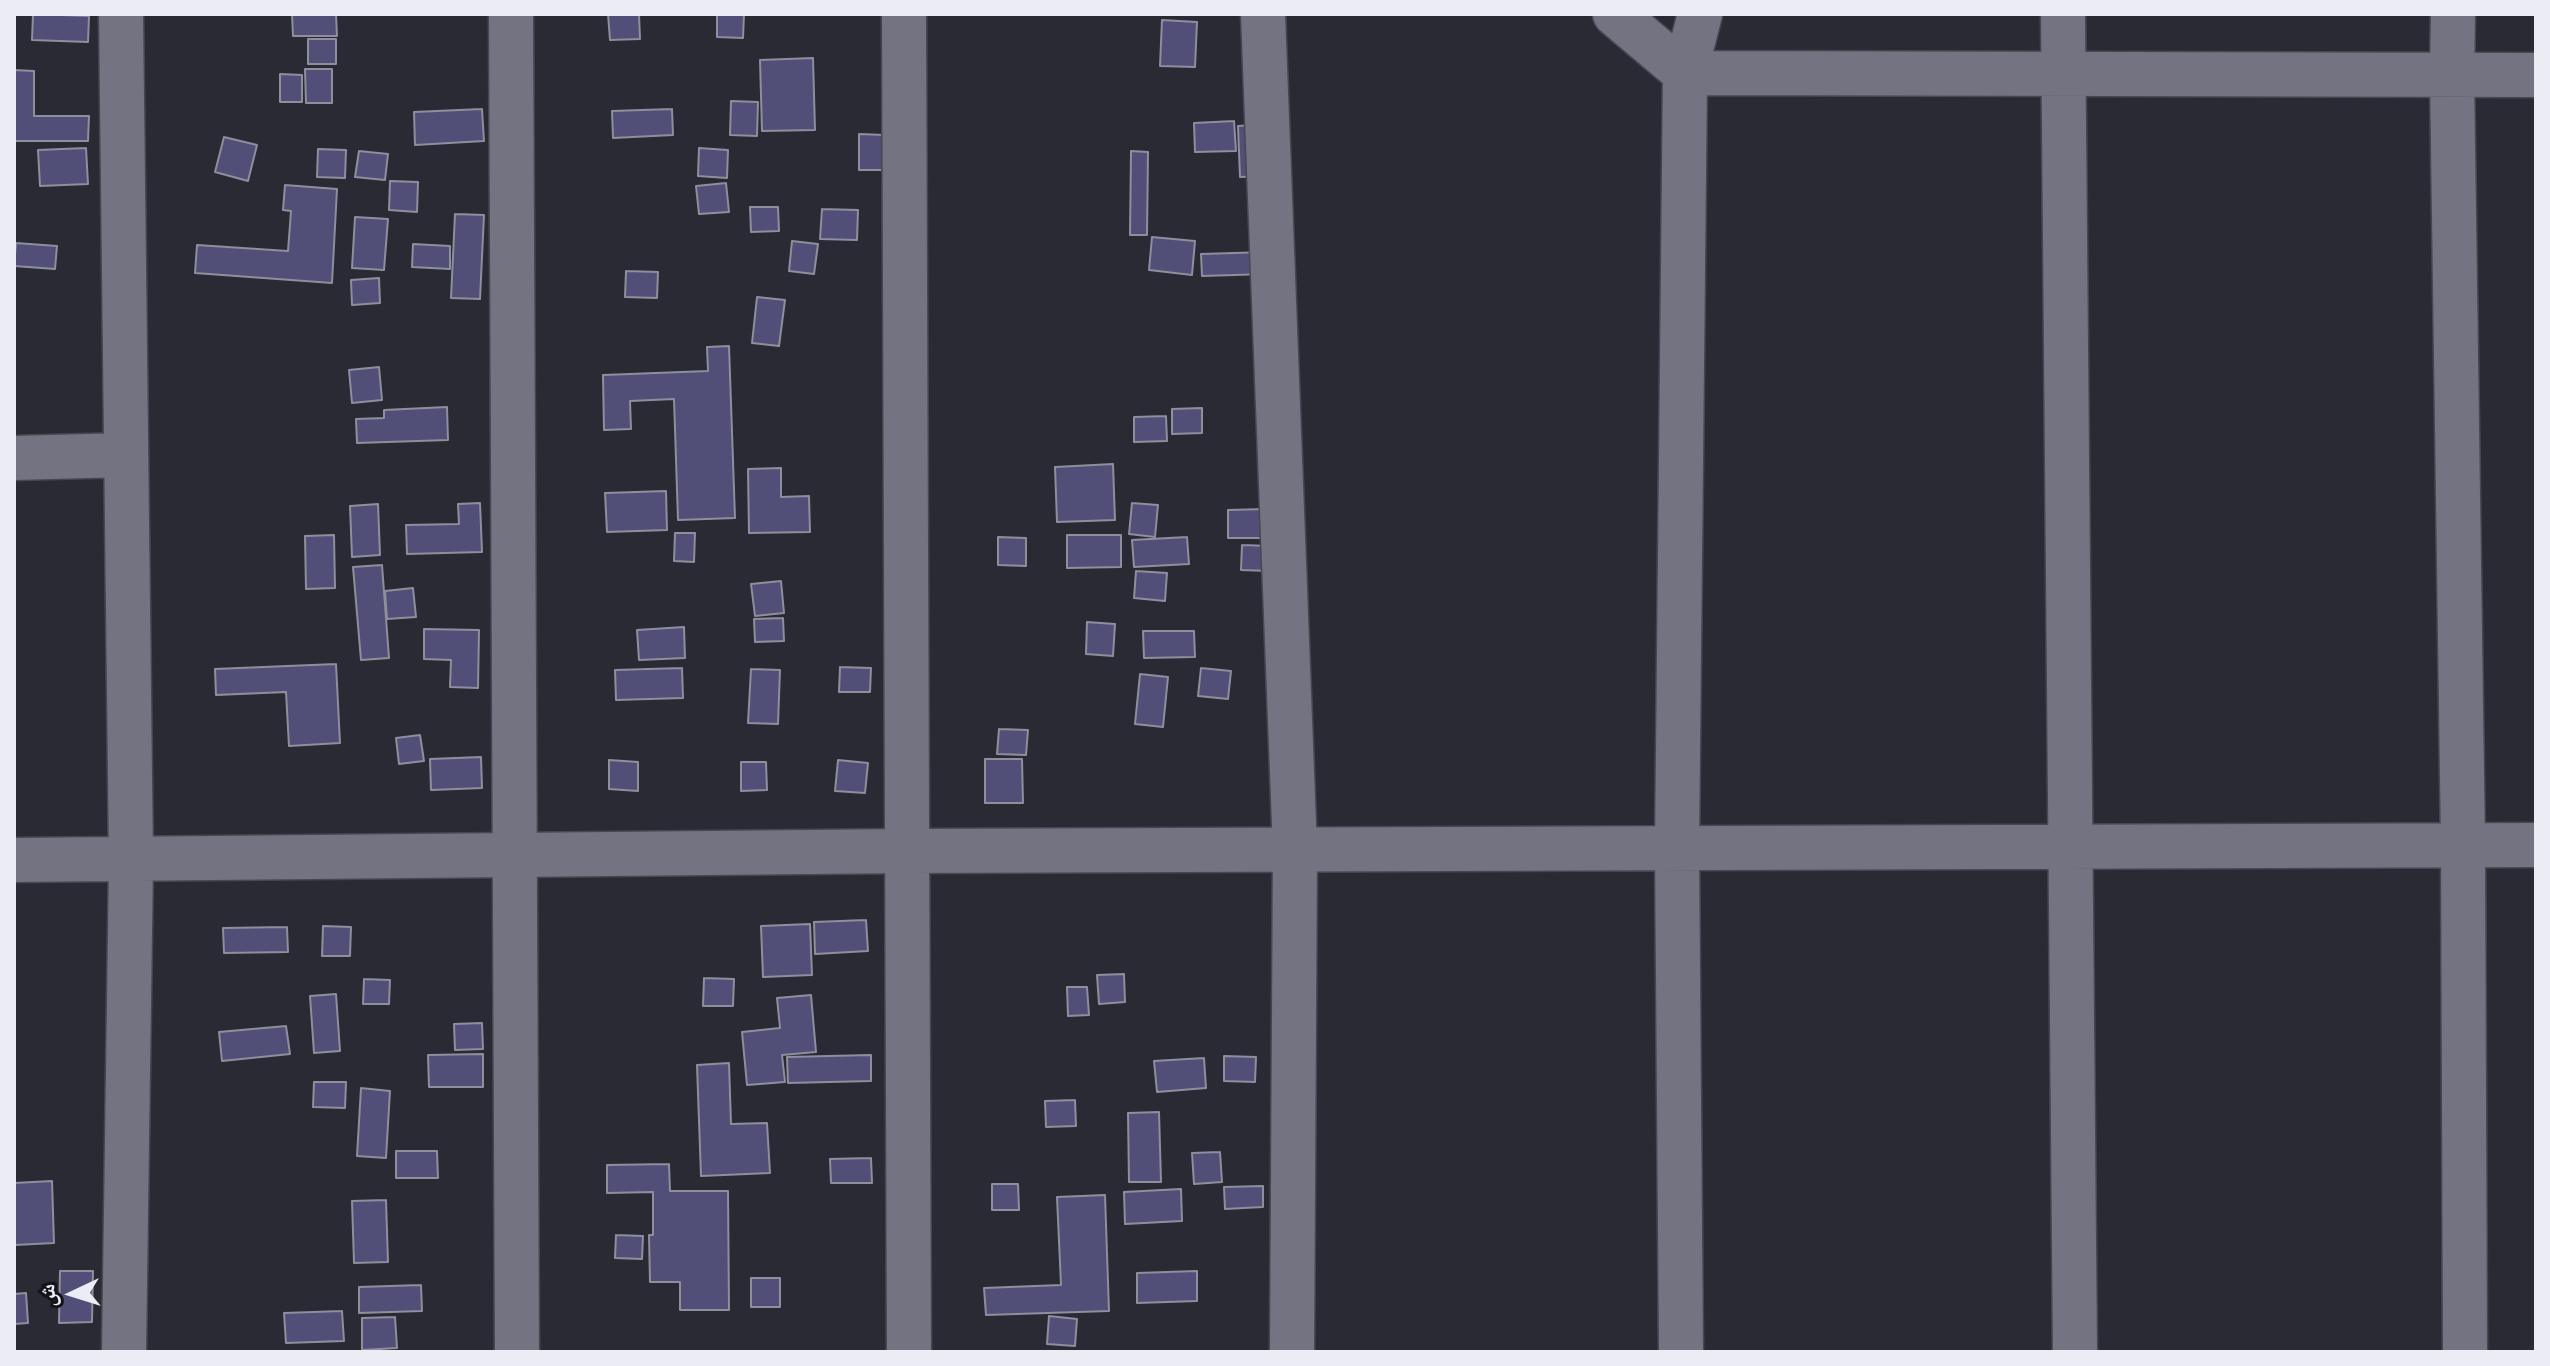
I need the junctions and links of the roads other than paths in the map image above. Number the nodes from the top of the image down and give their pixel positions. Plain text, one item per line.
1 (121, 14) edge
2 (511, 14) edge
3 (904, 14) edge
4 (1263, 14) edge
5 (1615, 14) edge
6 (1700, 14) edge
7 (2063, 14) edge
8 (2453, 14) edge
9 (1685, 73) junction
10 (2062, 73) junction
11 (2452, 75) junction
12 (2536, 75) edge
13 (125, 455) junction
14 (14, 458) edge
15 (2463, 845) junction
16 (2536, 845) edge
17 (2071, 847) junction
18 (1677, 848) junction
19 (1295, 850) junction
20 (908, 851) junction
21 (515, 856) junction
22 (14, 860) edge
23 (131, 861) junction
24 (124, 1352) edge
25 (517, 1352) edge
26 (909, 1352) edge
27 (1292, 1352) edge
28 (1681, 1352) edge
29 (2075, 1352) edge
30 (2465, 1352) edge

1 - 13 street
2 - 21 street
3 - 20 street
4 - 19 street
5 - 9 street
6 - 9 street
7 - 10 street
8 - 11 street
9 - 10 street
9 - 18 street
10 - 11 street
10 - 17 street
11 - 12 street
11 - 15 street
13 - 14 street
13 - 23 street
15 - 16 street
15 - 17 street
15 - 30 street
17 - 18 street
17 - 29 street
18 - 19 street
18 - 28 street
19 - 20 street
19 - 27 street
20 - 21 street
20 - 26 street
21 - 23 street
21 - 25 street
22 - 23 street
23 - 24 street

